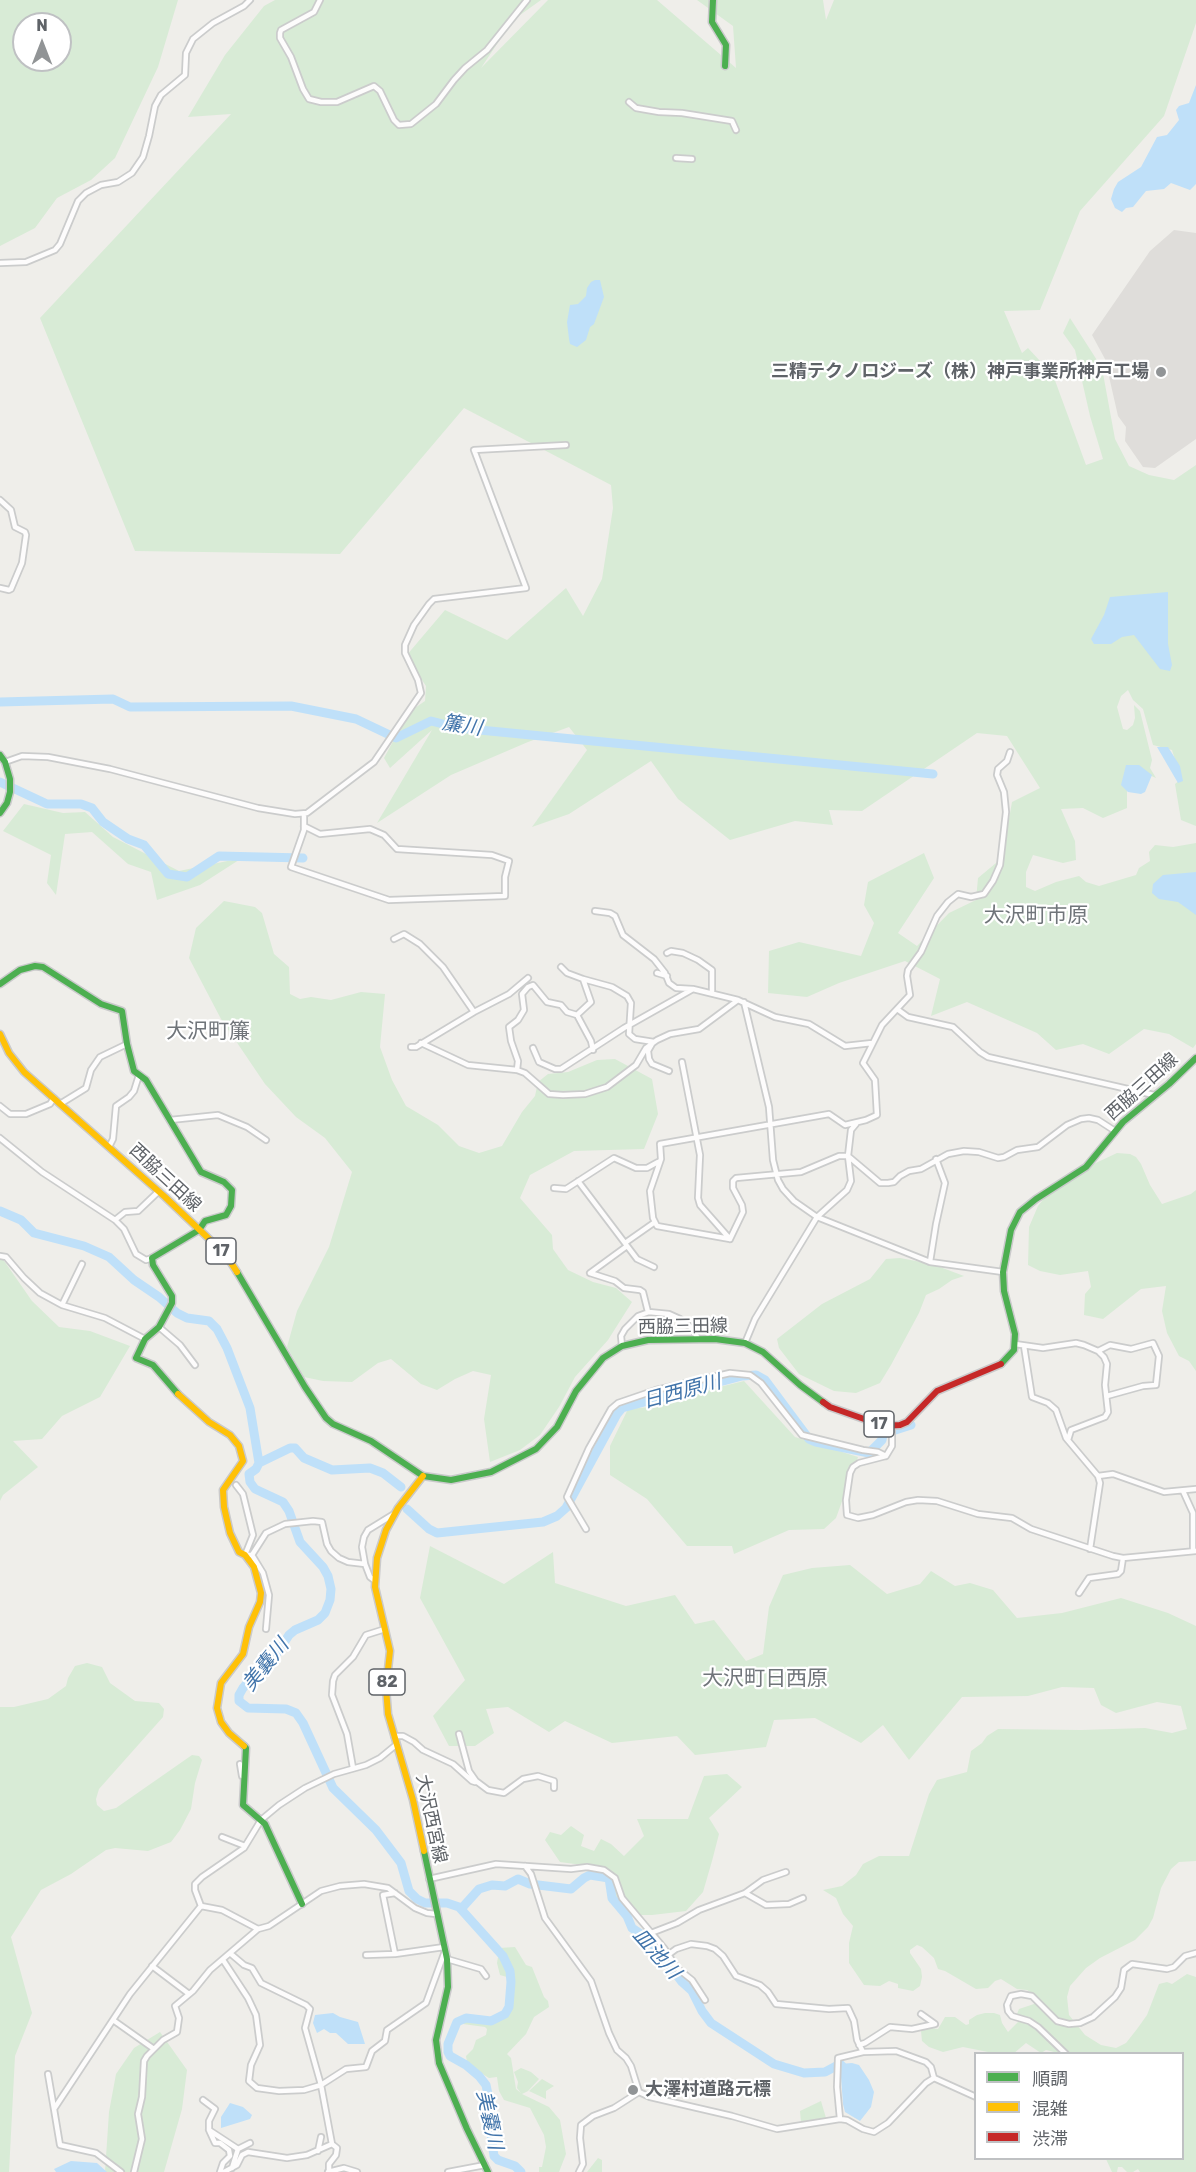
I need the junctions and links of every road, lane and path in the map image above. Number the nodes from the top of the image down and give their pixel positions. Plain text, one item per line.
1 (250, 0) edge
2 (320, 0) edge
3 (527, 0) edge
4 (713, 0) edge
5 (725, 66) dead end
6 (629, 102) dead end
7 (736, 130) dead end
8 (676, 158) dead end
9 (692, 159) dead end
10 (0, 263) edge
11 (566, 445) dead end
12 (0, 500) edge
13 (0, 588) edge
14 (1010, 752) dead end
15 (0, 755) edge
16 (5, 762) junction
17 (0, 813) edge
18 (304, 814) junction
19 (304, 826) junction
20 (595, 911) dead end
21 (394, 939) dead end
22 (667, 953) dead end
23 (561, 967) dead end
24 (657, 973) dead end
25 (667, 976) junction
26 (528, 978) dead end
27 (582, 979) junction
28 (0, 984) edge
29 (693, 989) junction
30 (712, 993) junction
31 (740, 1001) junction
32 (897, 1009) junction
33 (474, 1012) junction
34 (577, 1015) junction
35 (628, 1026) junction
36 (0, 1034) edge
37 (654, 1042) junction
38 (422, 1043) junction
39 (872, 1043) junction
40 (127, 1044) junction
41 (411, 1047) dead end
42 (533, 1048) dead end
43 (593, 1050) junction
44 (1196, 1058) edge
45 (682, 1062) dead end
46 (517, 1070) junction
47 (669, 1071) dead end
48 (140, 1075) junction
49 (1155, 1096) junction
50 (54, 1098) junction
51 (60, 1104) junction
52 (0, 1106) edge
53 (170, 1120) junction
54 (771, 1124) junction
55 (856, 1124) junction
56 (1115, 1131) junction
57 (0, 1138) edge
58 (697, 1138) junction
59 (266, 1140) dead end
60 (109, 1147) junction
61 (661, 1154) junction
62 (848, 1156) junction
63 (936, 1159) junction
64 (777, 1175) junction
65 (578, 1181) junction
66 (554, 1188) dead end
67 (159, 1191) junction
68 (817, 1217) junction
69 (115, 1220) junction
70 (655, 1222) junction
71 (199, 1230) junction
72 (730, 1239) junction
73 (626, 1244) junction
74 (0, 1256) edge
75 (152, 1258) junction
76 (930, 1262) junction
77 (82, 1264) dead end
78 (654, 1267) dead end
79 (1003, 1272) junction
80 (62, 1305) junction
81 (648, 1312) junction
82 (159, 1327) junction
83 (144, 1339) junction
84 (698, 1339) junction
85 (746, 1343) junction
86 (1016, 1344) junction
87 (622, 1346) junction
88 (1024, 1346) junction
89 (1098, 1351) junction
90 (195, 1365) dead end
91 (1107, 1396) junction
92 (892, 1426) junction
93 (1068, 1440) junction
94 (886, 1455) junction
95 (423, 1476) junction
96 (1098, 1476) junction
97 (236, 1485) dead end
98 (1196, 1489) edge
99 (1183, 1491) junction
100 (394, 1514) junction
101 (586, 1529) dead end
102 (1090, 1549) junction
103 (1194, 1551) edge
104 (248, 1555) junction
105 (1123, 1558) junction
106 (365, 1564) junction
107 (374, 1580) junction
108 (1079, 1593) dead end
109 (266, 1629) dead end
110 (385, 1629) junction
111 (459, 1734) dead end
112 (394, 1736) junction
113 (397, 1744) junction
114 (240, 1764) dead end
115 (353, 1768) junction
116 (243, 1778) junction
117 (476, 1781) junction
118 (554, 1788) dead end
119 (261, 1820) junction
120 (222, 1837) dead end
121 (245, 1846) junction
122 (525, 1866) junction
123 (786, 1872) dead end
124 (429, 1879) junction
125 (395, 1893) junction
126 (745, 1893) junction
127 (803, 1898) dead end
128 (302, 1904) junction
129 (201, 1906) junction
130 (436, 1912) junction
131 (258, 1929) junction
132 (651, 1933) junction
133 (445, 1948) junction
134 (1196, 1953) edge
135 (231, 1954) junction
136 (395, 1954) junction
137 (366, 1955) dead end
138 (668, 1955) junction
139 (447, 1959) junction
140 (223, 1960) junction
141 (152, 1966) junction
142 (486, 1976) dead end
143 (189, 1994) junction
144 (705, 2000) dead end
145 (921, 2014) dead end
146 (113, 2020) junction
147 (859, 2045) junction
148 (154, 2049) junction
149 (863, 2052) junction
150 (1064, 2052) edge
151 (48, 2074) dead end
152 (934, 2078) junction
153 (321, 2085) junction
154 (639, 2092) junction
155 (974, 2097) edge
156 (203, 2100) dead end
157 (54, 2109) junction
158 (840, 2119) junction
159 (209, 2130) junction
160 (321, 2137) dead end
161 (214, 2143) junction
162 (250, 2143) dead end
163 (332, 2144) junction
164 (210, 2148) dead end
165 (238, 2149) junction
166 (318, 2151) junction
167 (234, 2167) junction
168 (486, 2169) edge
169 (121, 2172) edge
170 (134, 2172) edge
171 (222, 2172) edge
172 (237, 2172) edge
173 (328, 2172) edge
174 (357, 2172) edge
175 (448, 2172) edge
176 (579, 2172) edge

1 - 10 street
2 - 3 street
4 - 5 main road
6 - 7 street
8 - 9 street
11 - 18 street
12 - 13 street
14 - 32 street
15 - 16 main road
16 - 17 main road
16 - 18 street
18 - 19 street
19 - 19 street
20 - 25 street
21 - 33 street
22 - 30 street
23 - 27 street
24 - 25 street
25 - 29 street
26 - 33 street
27 - 34 street
27 - 35 street
28 - 40 main road
29 - 30 street
29 - 35 street
30 - 31 street
31 - 37 street
31 - 39 street
31 - 54 street
32 - 39 street
32 - 49 street
33 - 38 street
34 - 43 street
34 - 46 street
35 - 37 street
35 - 43 street
36 - 50 main road, 西脇三田線 / 17
37 - 46 street
37 - 47 street
38 - 41 street
38 - 46 street
39 - 55 street
40 - 48 main road
40 - 51 street
42 - 43 street
44 - 49 main road, 西脇三田線
45 - 58 street
48 - 53 main road
48 - 60 street
49 - 56 main road, 西脇三田線
50 - 51 main road, 西脇三田線 / 17
50 - 52 street
51 - 60 main road, 西脇三田線 / 17
53 - 59 street
53 - 71 main road
54 - 55 street
54 - 58 street
54 - 64 street
55 - 62 street
56 - 63 street
56 - 79 main road, 西脇三田線
57 - 69 street
58 - 61 street
58 - 72 street
60 - 67 main road, 西脇三田線 / 17
61 - 65 street
61 - 70 street
62 - 63 street
62 - 64 street
62 - 68 street
63 - 76 street
64 - 68 street
64 - 72 street
65 - 66 street
65 - 73 street
67 - 69 street
67 - 71 main road, 西脇三田線 / 17
68 - 76 street
68 - 85 street
69 - 75 street
70 - 72 street
70 - 73 street
71 - 75 main road
71 - 95 main road, 西脇三田線 / 17
73 - 78 street
73 - 81 street
74 - 80 street
75 - 82 main road
76 - 79 street
77 - 80 street
79 - 86 main road, 西脇三田線
80 - 83 street
81 - 84 street
81 - 87 street
82 - 83 main road
82 - 90 street
83 - 104 main road
84 - 85 main road, 西脇三田線 / 17
84 - 87 main road, 西脇三田線 / 17
85 - 92 main road, 西脇三田線 / 17
86 - 88 street
86 - 92 main road, 17
87 - 95 main road, 西脇三田線 / 17
88 - 89 street
88 - 93 street
89 - 91 street
89 - 91 street
91 - 93 street
92 - 94 street
93 - 96 street
94 - 101 street
94 - 102 street
95 - 100 main road, 大沢西宮線 / 82
96 - 99 street
96 - 102 street
97 - 104 street
98 - 99 street
99 - 103 street
100 - 106 street
100 - 107 main road, 大沢西宮線 / 82
102 - 105 street
103 - 105 street
104 - 106 street
104 - 109 street
104 - 116 main road
105 - 108 street
106 - 107 street
107 - 110 main road, 大沢西宮線 / 82
110 - 112 main road, 大沢西宮線 / 82
110 - 115 street
111 - 117 street
112 - 113 main road, 大沢西宮線 / 82
112 - 117 street
113 - 115 street
113 - 124 main road, 大沢西宮線 / 82
114 - 116 street
115 - 119 street
116 - 119 main road
117 - 118 street
119 - 121 street
119 - 128 main road
120 - 121 street
121 - 129 street
122 - 124 street
122 - 132 street
122 - 154 street
123 - 126 street
124 - 130 main road, 大沢西宮線 / 82
125 - 128 street
125 - 130 street
125 - 136 street
126 - 127 street
126 - 132 street
128 - 131 street
129 - 131 street
129 - 141 street
130 - 133 main road, 大沢西宮線 / 82
131 - 135 street
132 - 138 street
133 - 136 street
133 - 139 main road, 大沢西宮線 / 82
133 - 153 street
134 - 150 street
135 - 140 street
135 - 153 street
136 - 137 street
138 - 144 street
138 - 147 street
139 - 142 street
139 - 168 main road, 大沢西宮線 / 82
140 - 143 street
140 - 153 street
141 - 143 street
141 - 146 street
143 - 148 street
145 - 147 street
146 - 148 street
146 - 157 street
147 - 149 street
148 - 170 street
149 - 152 street
149 - 158 street
151 - 157 street
152 - 155 street
152 - 158 street
153 - 163 street
154 - 158 street
154 - 176 street
156 - 159 street
157 - 169 street
159 - 161 street
159 - 165 street
160 - 166 street
161 - 164 street
161 - 171 street
162 - 165 street
163 - 166 street
163 - 173 street
165 - 167 street
166 - 167 street
167 - 171 street
167 - 172 street
168 - 175 street
173 - 174 street

